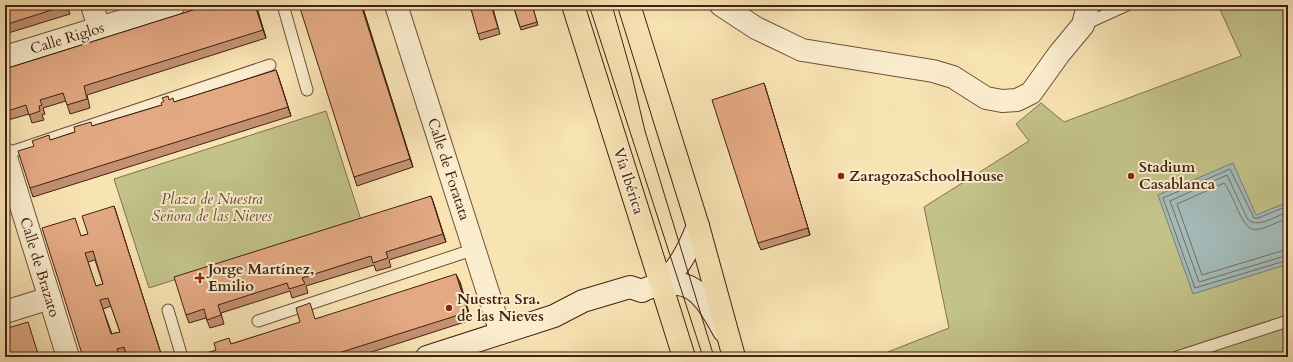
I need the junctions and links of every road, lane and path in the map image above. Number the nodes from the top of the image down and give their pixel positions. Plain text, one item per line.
1 (92, 5) edge
2 (174, 5) edge
3 (283, 5) edge
4 (396, 5) edge
5 (573, 5) edge
6 (629, 5) edge
7 (721, 5) edge
8 (1127, 5) edge
9 (1085, 15) edge
10 (99, 28) junction
11 (5, 57) edge
12 (270, 66) dead end
13 (307, 90) dead end
14 (5, 154) edge
15 (698, 226) junction
16 (475, 249) junction
17 (652, 287) junction
18 (50, 298) junction
19 (168, 310) dead end
20 (5, 312) edge
21 (258, 320) dead end
22 (1288, 321) edge
23 (501, 333) junction
24 (732, 349) edge
25 (433, 356) edge
26 (68, 357) edge
27 (182, 357) edge
28 (684, 357) edge
29 (1177, 357) edge

1 - 10 street
2 - 10 street, Calle Riglos
3 - 13 lane
4 - 16 street, Calle de Foratata
5 - 17 highway, Vía Ibérica
6 - 15 highway
7 - 9 street
8 - 9 lane
10 - 11 street, Calle Riglos
12 - 14 lane
14 - 18 street, Calle de Brazato
15 - 17 street
15 - 24 highway
16 - 21 lane
16 - 23 street, Calle de Foratata
17 - 23 street
17 - 24 street
17 - 28 highway, Vía Ibérica
18 - 20 street
18 - 26 street, Calle de Brazato
19 - 27 lane
22 - 29 lane
23 - 25 street

